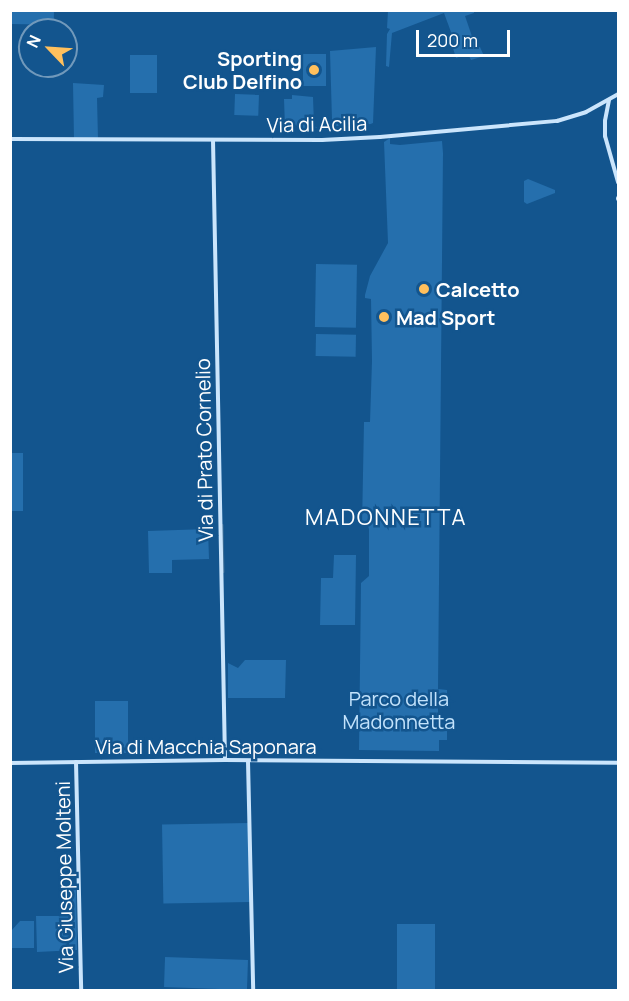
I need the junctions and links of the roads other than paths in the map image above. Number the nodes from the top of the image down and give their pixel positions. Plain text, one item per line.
1 (618, 94) edge
2 (609, 100) junction
3 (10, 139) edge
4 (213, 140) junction
5 (618, 182) edge
6 (225, 760) junction
7 (248, 761) junction
8 (76, 762) junction
9 (85, 762) junction
10 (10, 763) edge
11 (618, 763) edge
12 (77, 772) junction
13 (81, 990) edge
14 (253, 990) edge

1 - 2 street, Via di Acilia
2 - 4 street, Via di Acilia
2 - 5 street
3 - 4 street, Via di Acilia
4 - 6 street, Via di Prato Cornelio
6 - 7 street, Via di Macchia Saponara
6 - 9 street, Via di Macchia Saponara
7 - 11 street, Via di Macchia Saponara
7 - 14 street
8 - 9 street, Via di Macchia Saponara
8 - 10 street, Via di Macchia Saponara
8 - 12 street, Via Giuseppe Molteni
9 - 12 street
12 - 13 street, Via Giuseppe Molteni

